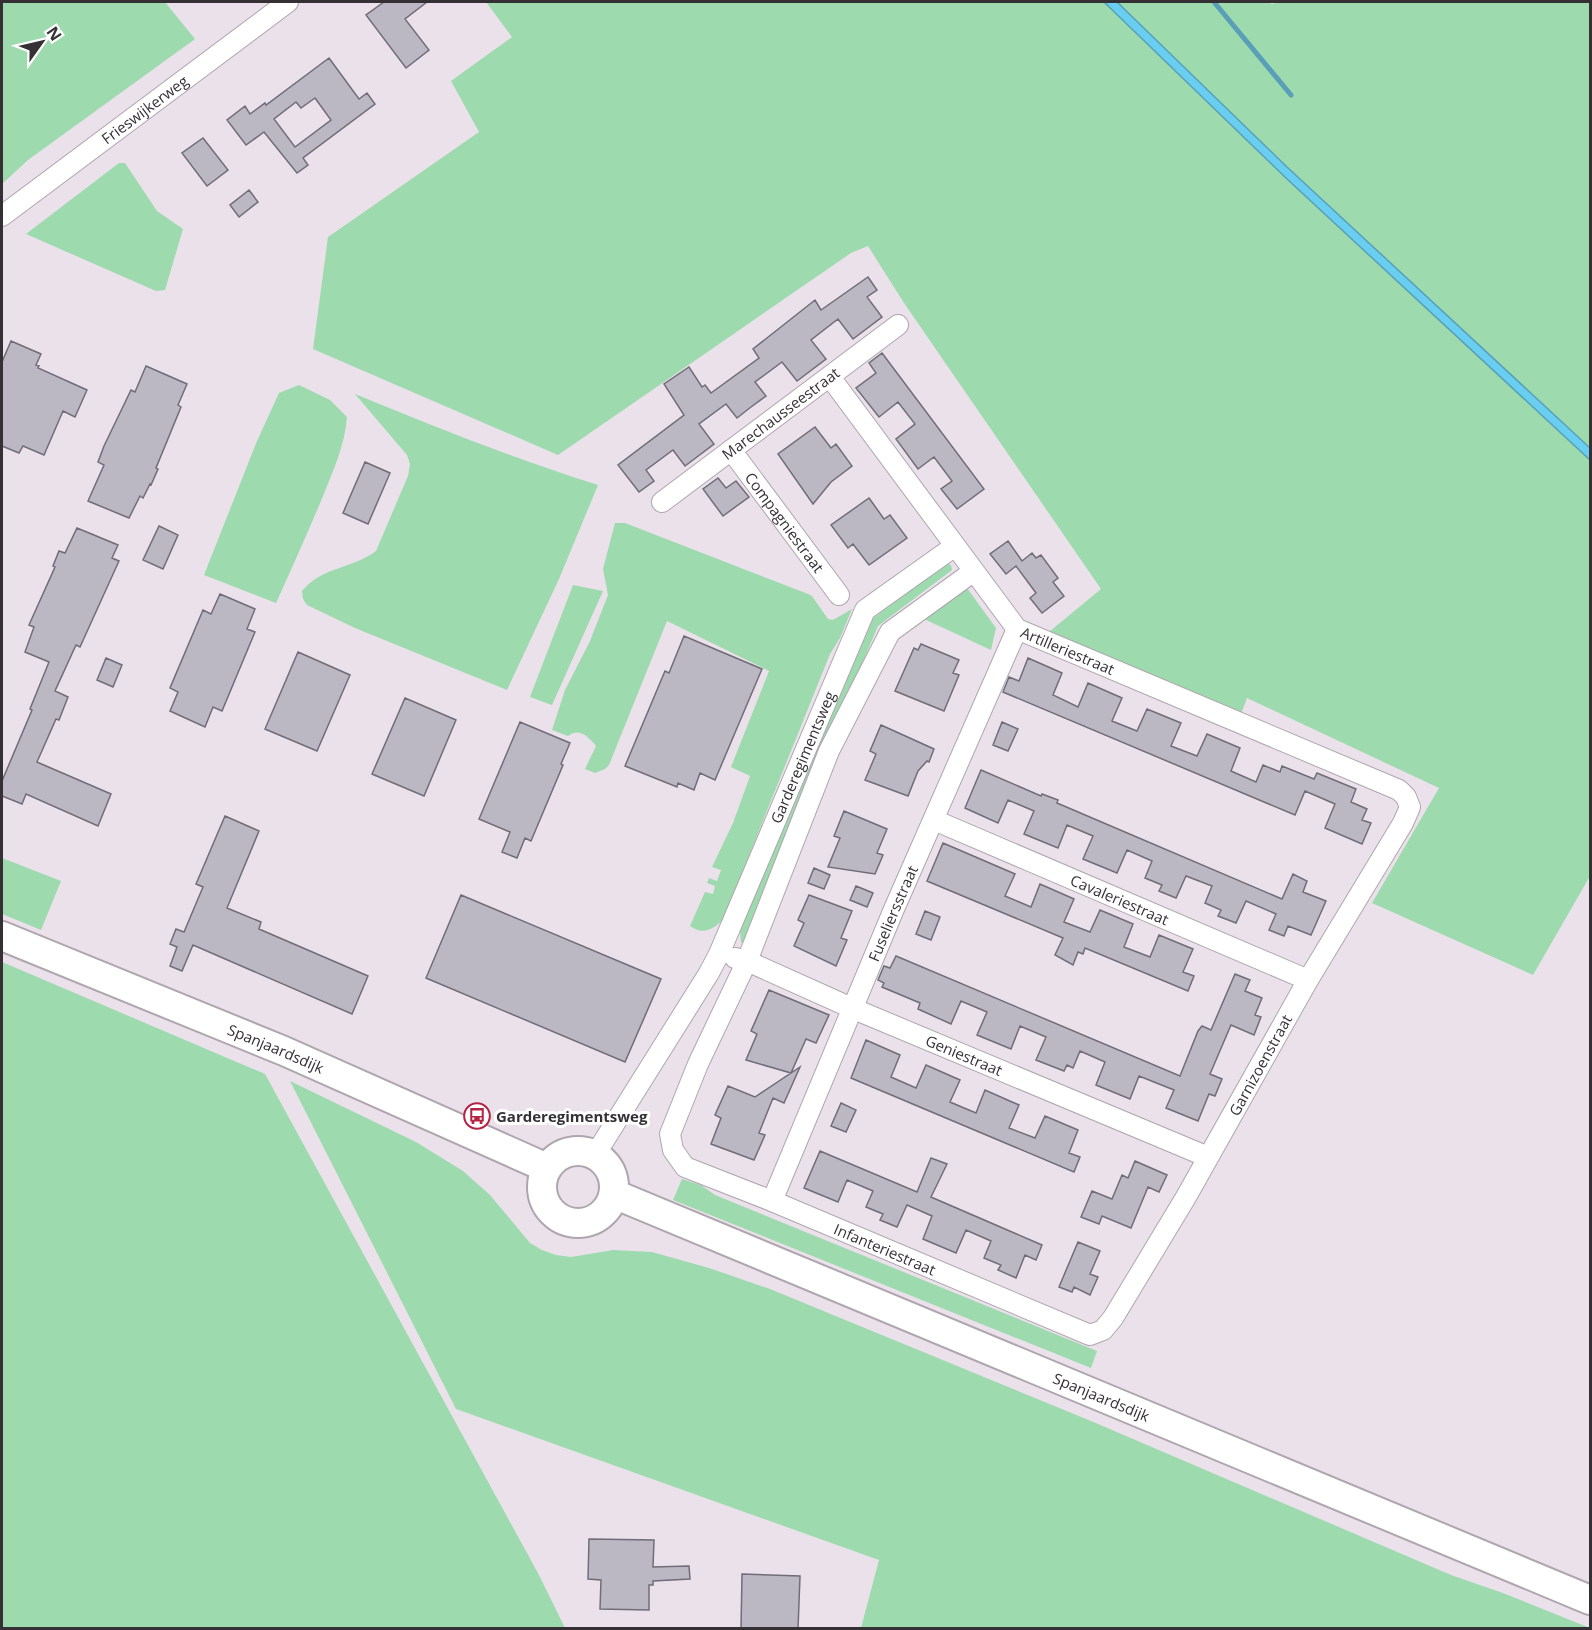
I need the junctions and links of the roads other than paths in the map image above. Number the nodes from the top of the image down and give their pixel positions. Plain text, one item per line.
1 (288, 2) edge
2 (2, 216) edge
3 (898, 325) dead end
4 (830, 377) junction
5 (731, 450) junction
6 (662, 502) dead end
7 (956, 546) junction
8 (974, 571) junction
9 (839, 596) dead end
10 (1017, 628) junction
11 (1406, 797) joint
12 (934, 820) junction
13 (2, 936) edge
14 (719, 954) junction
15 (747, 961) junction
16 (1308, 980) junction
17 (854, 1009) junction
18 (673, 1150) joint
19 (595, 1155) junction
20 (1208, 1157) junction
21 (547, 1168) junction
22 (614, 1194) junction
23 (772, 1201) junction
24 (1103, 1330) joint
25 (1590, 1600) edge

1 - 2 street, Frieswijkerweg
3 - 4 street, Marechausseestraat
4 - 5 street, Marechausseestraat
4 - 7 street, Artilleriestraat
5 - 6 street, Marechausseestraat
5 - 9 street, Compagniestraat
7 - 8 street, Artilleriestraat
7 - 14 street, Garderegimentsweg
8 - 10 street, Artilleriestraat
8 - 15 street, Garderegimentsweg
10 - 11 street, Artilleriestraat
10 - 12 street, Fuseliersstraat
11 - 16 street, Garnizoenstraat
12 - 16 street, Cavaleriestraat
12 - 17 street, Fuseliersstraat
13 - 21 street, Spanjaardsdijk
14 - 15 street, Geniestraat
14 - 19 street, Garderegimentsweg
15 - 17 street, Geniestraat
15 - 18 street, Garderegimentsweg
16 - 20 street, Garnizoenstraat
17 - 20 street, Geniestraat
17 - 23 street, Fuseliersstraat
18 - 23 street, Infanteriestraat
19 - 21 street
19 - 22 street
20 - 24 street, Garnizoenstraat
21 - 22 street
22 - 25 street, Spanjaardsdijk
23 - 24 street, Infanteriestraat

